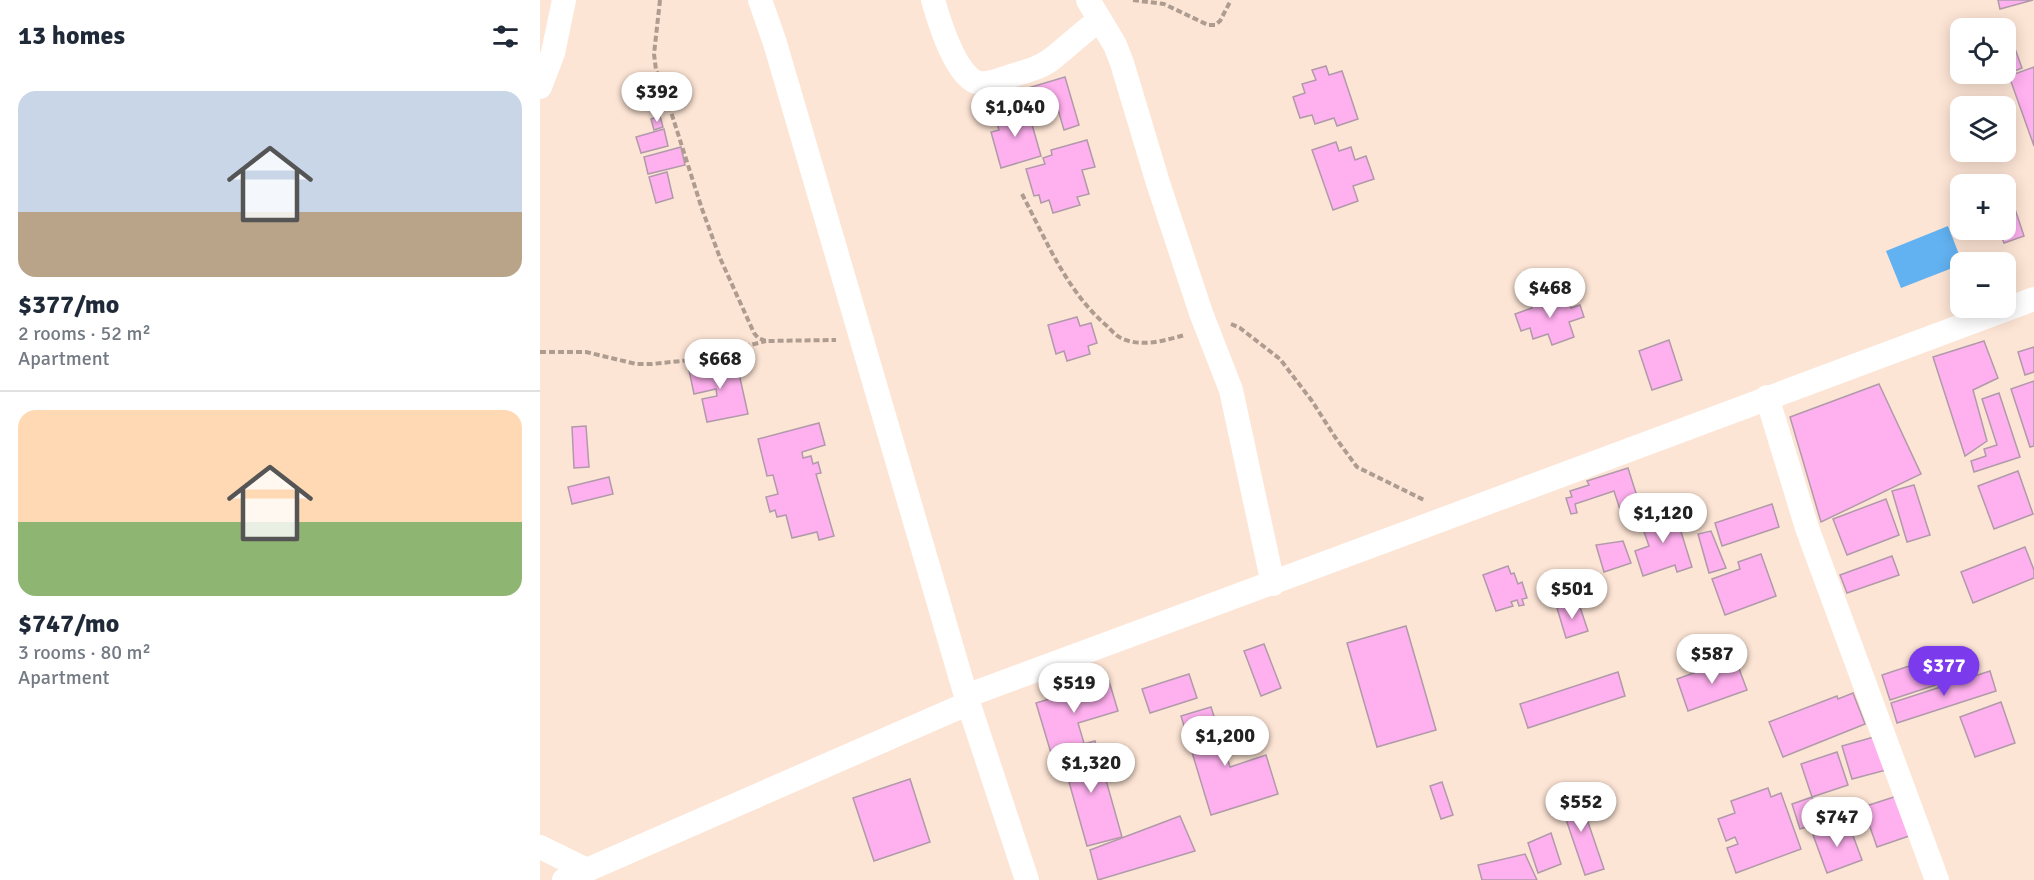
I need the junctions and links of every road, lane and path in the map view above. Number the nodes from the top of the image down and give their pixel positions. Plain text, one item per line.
1 (564, 0) edge
2 (660, 0) edge
3 (760, 0) edge
4 (933, 0) edge
5 (1133, 0) edge
6 (1231, 0) edge
7 (1094, 10) edge
8 (540, 87) edge
9 (1022, 194) dead end
10 (2034, 299) edge
11 (1204, 321) junction
12 (862, 340) junction
13 (766, 341) junction
14 (540, 352) edge
15 (1767, 397) junction
16 (1454, 516) junction
17 (1274, 584) junction
18 (967, 700) junction
19 (540, 847) edge
20 (595, 872) edge
21 (564, 880) edge
22 (1027, 880) edge
23 (1937, 880) edge

1 - 8 street
2 - 13 path
3 - 12 street
4 - 7 street
5 - 6 path
7 - 11 street
9 - 11 path
10 - 15 street
11 - 16 path
11 - 17 street
12 - 13 path
12 - 18 street
13 - 14 path
15 - 16 street
15 - 23 street
16 - 17 street
17 - 18 street
18 - 20 street
18 - 22 street
19 - 20 street
20 - 21 street

